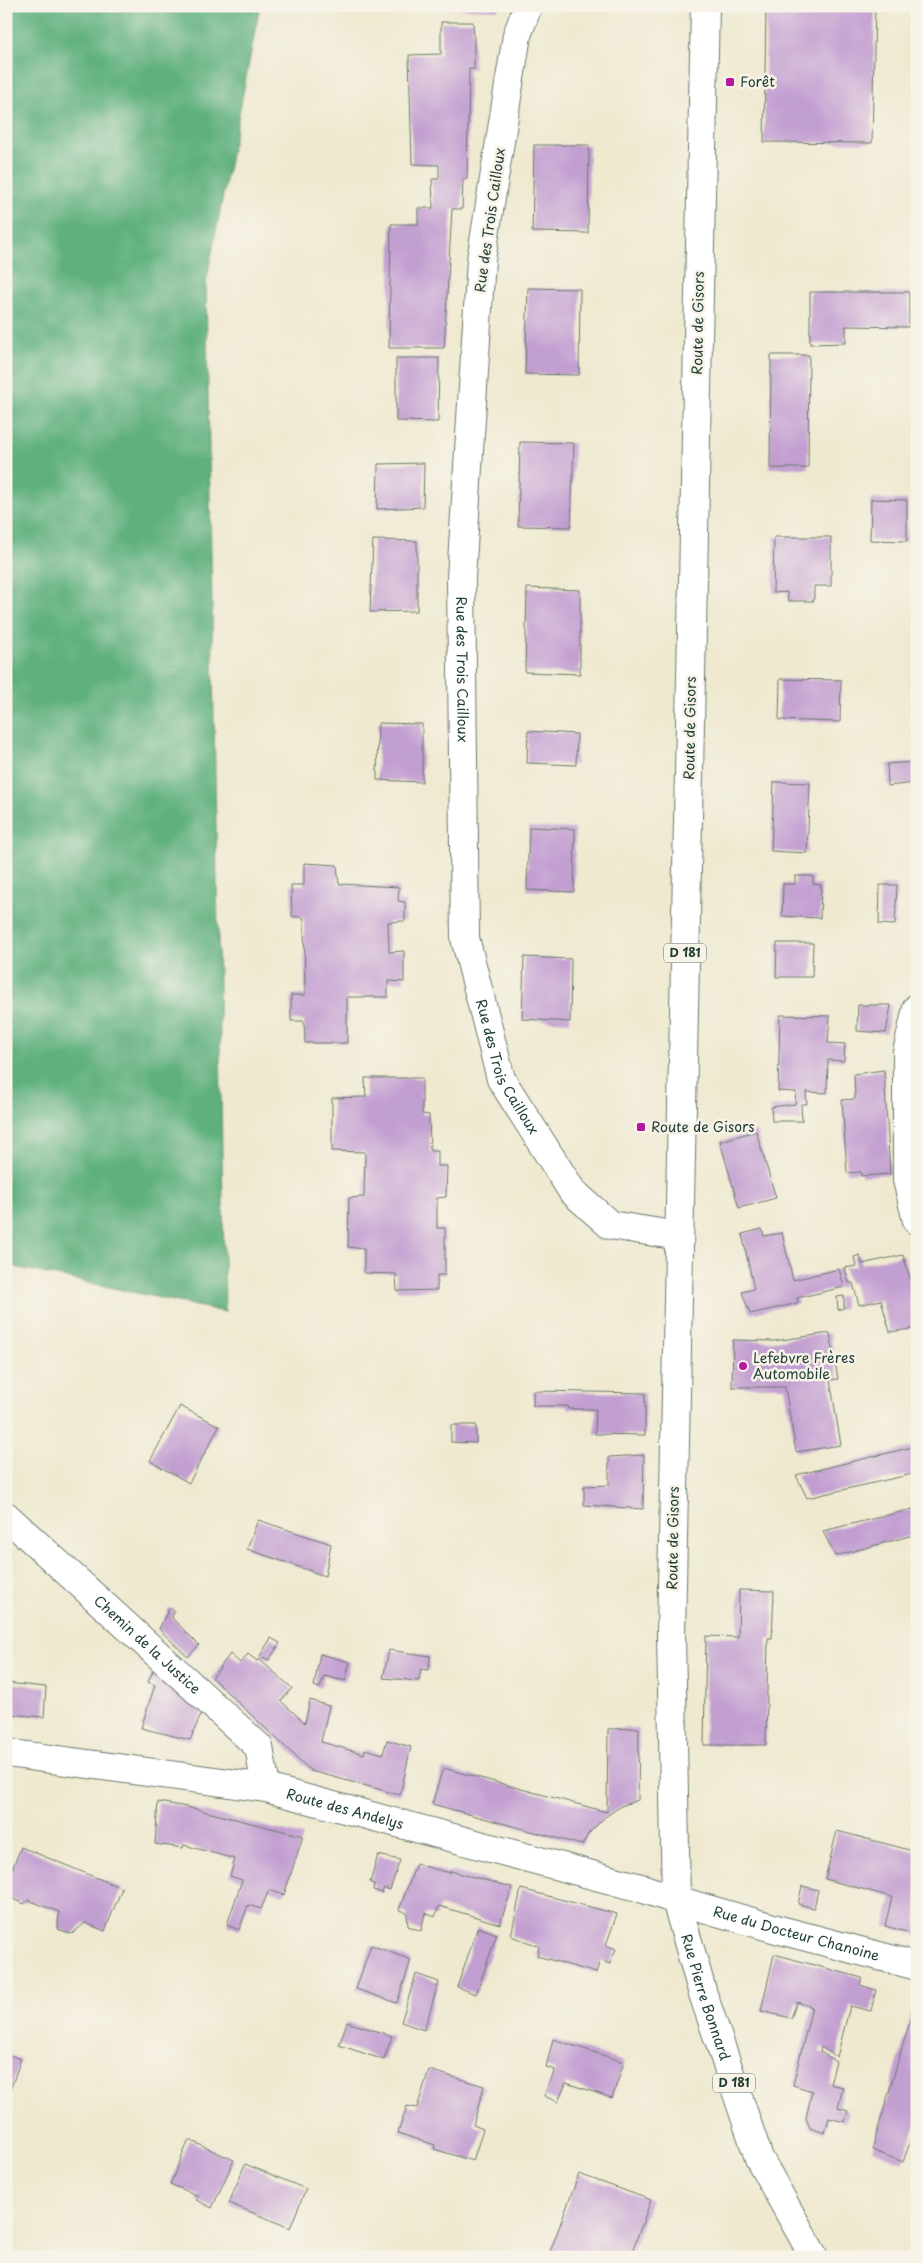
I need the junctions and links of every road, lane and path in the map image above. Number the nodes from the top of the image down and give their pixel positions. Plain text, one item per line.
1 (528, 6) edge
2 (705, 6) edge
3 (917, 1008) edge
4 (917, 1222) edge
5 (679, 1236) junction
6 (6, 1516) edge
7 (6, 1753) edge
8 (266, 1788) junction
9 (676, 1900) junction
10 (917, 1966) edge
11 (814, 2257) edge

1 - 5 main road, Rue des Trois Cailloux
2 - 5 main road, Route de Gisors / D 181
3 - 4 main road
5 - 9 main road, Route de Gisors / D 181
6 - 8 main road, Chemin de la Justice
7 - 8 main road, Route des Andelys
8 - 9 main road, Route des Andelys
9 - 10 main road, Rue du Docteur Chanoine
9 - 11 main road, Rue Pierre Bonnard / D 181

